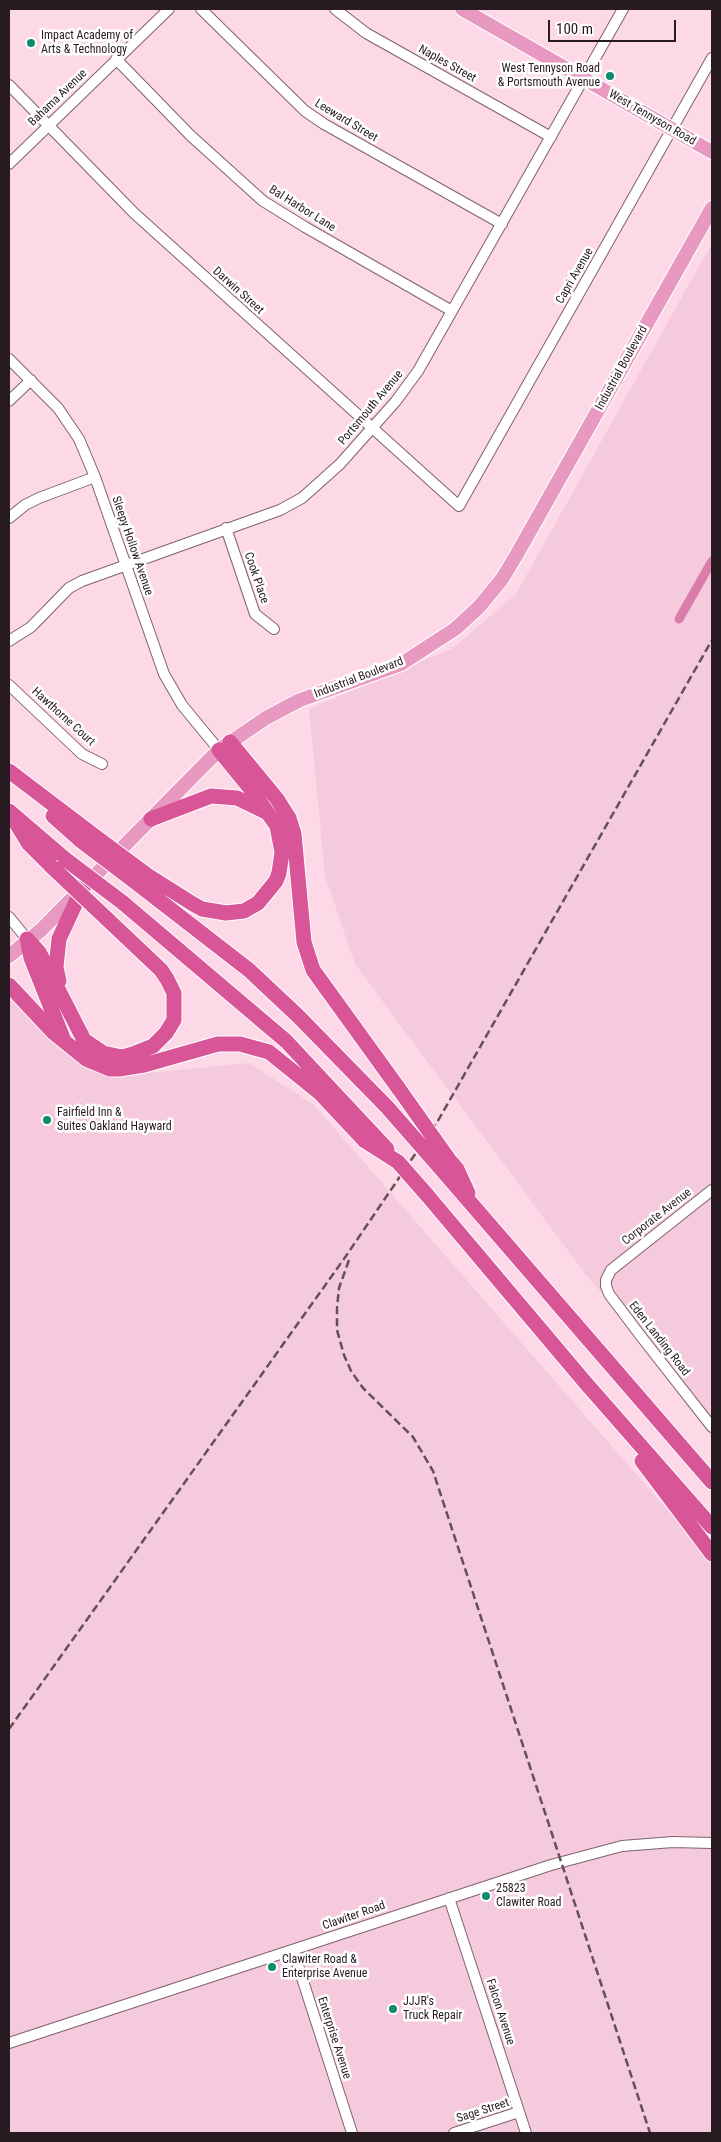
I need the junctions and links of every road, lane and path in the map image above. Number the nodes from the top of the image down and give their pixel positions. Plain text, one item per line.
1 (169, 9) edge
2 (201, 9) edge
3 (335, 9) edge
4 (462, 9) edge
5 (623, 9) edge
6 (712, 58) edge
7 (116, 59) junction
8 (584, 78) junction
9 (9, 84) edge
10 (48, 126) junction
11 (672, 129) junction
12 (551, 137) junction
13 (712, 152) edge
14 (9, 164) edge
15 (712, 208) edge
16 (502, 224) junction
17 (452, 311) junction
18 (9, 359) edge
19 (31, 380) junction
20 (9, 400) edge
21 (371, 429) junction
22 (95, 477) junction
23 (459, 506) joint
24 (9, 518) edge
25 (226, 528) junction
26 (125, 565) junction
27 (274, 630) dead end
28 (9, 641) edge
29 (9, 684) edge
30 (224, 746) junction
31 (102, 764) dead end
32 (9, 771) edge
33 (9, 778) edge
34 (10, 812) edge
35 (269, 813) junction
36 (151, 819) junction
37 (84, 835) junction
38 (142, 880) junction
39 (84, 885) junction
40 (9, 917) edge
41 (27, 939) junction
42 (9, 956) edge
43 (9, 985) edge
44 (63, 1000) junction
45 (63, 1039) junction
46 (368, 1136) junction
47 (447, 1166) junction
48 (712, 1190) edge
49 (618, 1264) joint
50 (584, 1381) junction
51 (712, 1427) edge
52 (712, 1482) edge
53 (712, 1527) edge
54 (712, 1554) edge
55 (712, 1843) edge
56 (449, 1898) junction
57 (293, 1950) junction
58 (9, 2043) edge
59 (520, 2112) junction
60 (352, 2133) edge
61 (454, 2133) edge
62 (526, 2133) edge

1 - 7 street, Bahama Avenue
2 - 16 street, Leeward Street
3 - 12 street, Naples Street
4 - 8 main road, West Tennyson Road
5 - 8 street, Portsmouth Avenue
6 - 11 street, Capri Avenue
7 - 10 street, Bahama Avenue
7 - 17 street, Bal Harbor Lane
8 - 11 main road, West Tennyson Road
8 - 12 street, Portsmouth Avenue
9 - 10 street, Darwin Street
10 - 14 street, Bahama Avenue
10 - 21 street, Darwin Street
11 - 13 main road, West Tennyson Road
11 - 23 street, Capri Avenue
12 - 16 street, Portsmouth Avenue
15 - 30 main road, Industrial Boulevard
16 - 17 street, Portsmouth Avenue
17 - 21 street, Portsmouth Avenue
18 - 19 street, Sleepy Hollow Avenue
19 - 20 street
19 - 22 street, Sleepy Hollow Avenue
21 - 23 street, Darwin Street
21 - 25 street, Portsmouth Avenue
22 - 24 street
22 - 26 street, Sleepy Hollow Avenue
25 - 26 street, Portsmouth Avenue
25 - 27 street, Cook Place
26 - 28 street, Portsmouth Avenue
26 - 30 street, Sleepy Hollow Avenue
29 - 31 street, Hawthorne Court
30 - 35 highway
30 - 36 main road, Industrial Boulevard
30 - 47 highway, bridge
32 - 37 highway
33 - 37 highway
34 - 44 highway, bridge
34 - 46 highway, bridge
35 - 36 highway
35 - 38 highway
36 - 39 main road, Industrial Boulevard
37 - 38 highway, bridge
38 - 47 highway, bridge
39 - 41 main road, Industrial Boulevard
39 - 44 highway
40 - 41 street
41 - 42 main road, Industrial Boulevard
41 - 44 highway
41 - 45 highway
43 - 45 highway
45 - 46 highway
46 - 50 highway, bridge
47 - 52 highway
48 - 49 street, Corporate Avenue
49 - 51 street, Eden Landing Road
50 - 53 highway
50 - 54 highway
55 - 56 street, Clawiter Road
56 - 57 street, Clawiter Road
56 - 59 street, Falcon Avenue
57 - 58 street, Clawiter Road
57 - 60 street, Enterprise Avenue
59 - 61 street, Sage Street
59 - 62 street, Falcon Avenue

